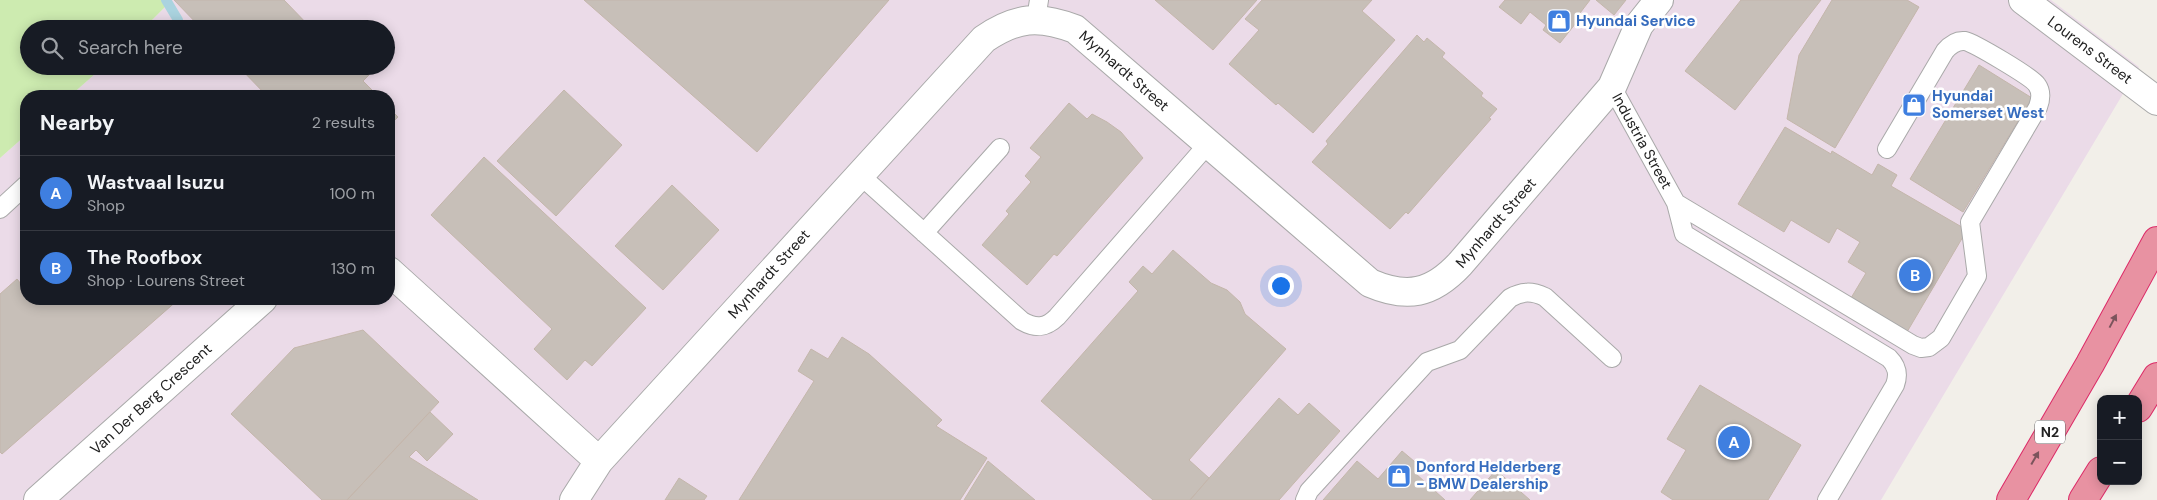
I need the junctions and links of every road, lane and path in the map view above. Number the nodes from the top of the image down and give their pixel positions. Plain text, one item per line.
1 (1659, 0) edge
2 (2023, 0) edge
3 (1037, 10) edge
4 (1612, 87) junction
5 (2157, 101) edge
6 (1208, 144) junction
7 (1000, 148) dead end
8 (1887, 149) dead end
9 (860, 175) junction
10 (20, 191) edge
11 (1676, 203) junction
12 (0, 209) edge
13 (924, 233) junction
14 (2157, 241) edge
15 (395, 276) edge
16 (256, 305) edge
17 (1612, 358) dead end
18 (2157, 377) edge
19 (2142, 401) edge
20 (599, 461) junction
21 (2097, 478) edge
22 (38, 500) edge
23 (574, 500) edge
24 (1304, 500) edge
25 (1827, 500) edge
26 (2011, 500) edge
27 (2084, 500) edge

1 - 4 street, Industria Street
2 - 5 street, Lourens Street
3 - 6 street, Mynhardt Street
3 - 9 street, Mynhardt Street
4 - 6 street, Mynhardt Street
4 - 11 lane, Industria Street
6 - 13 lane
7 - 13 lane
8 - 11 lane
9 - 13 lane
9 - 20 street, Mynhardt Street
10 - 12 lane
11 - 25 lane, Industria Street
26 -> 14 highway, N2
15 - 20 street
16 - 22 street, Van Der Berg Crescent
17 - 24 lane
18 - 19 highway
20 - 23 street, Mynhardt Street
21 - 27 highway

